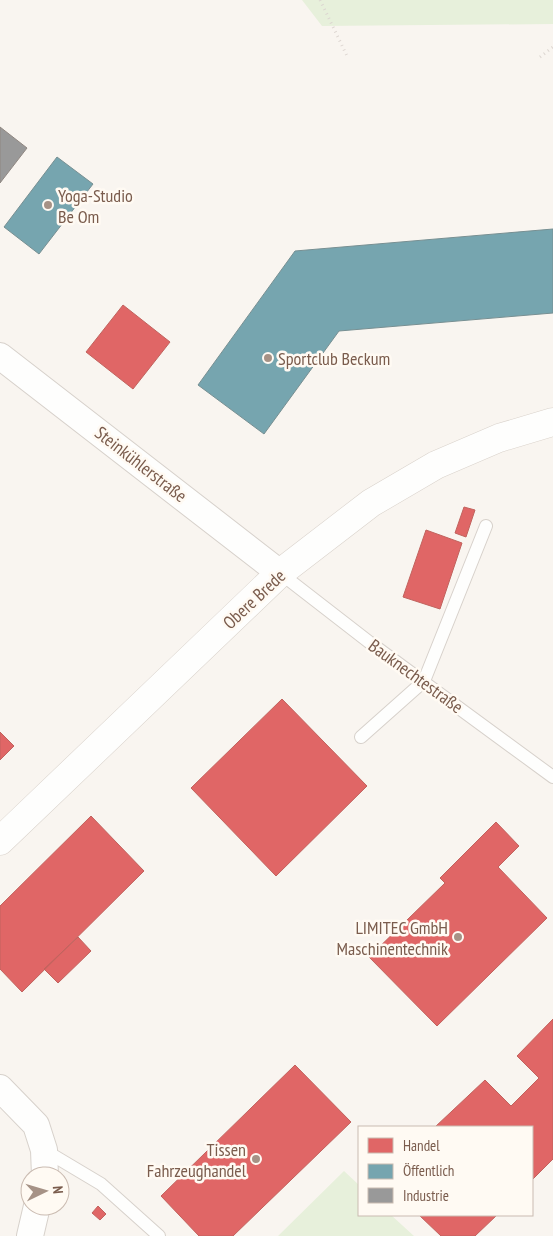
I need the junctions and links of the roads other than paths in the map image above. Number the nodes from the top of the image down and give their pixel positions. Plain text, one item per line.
1 (0, 356) edge
2 (553, 422) edge
3 (486, 526) dead end
4 (280, 572) junction
5 (424, 681) junction
6 (361, 737) dead end
7 (553, 777) edge
8 (0, 841) edge
9 (0, 1088) edge
10 (44, 1150) junction
11 (45, 1166) edge
12 (35, 1216) edge
13 (30, 1236) edge
14 (159, 1236) edge

1 - 4 street, Steinkühlerstraße
2 - 4 street, Obere Brede
3 - 5 lane
4 - 5 lane, Bauknechtestraße
4 - 8 street, Obere Brede
5 - 6 lane
5 - 7 lane, Bauknechtestraße
9 - 10 street
10 - 11 street
10 - 14 lane
12 - 13 street

